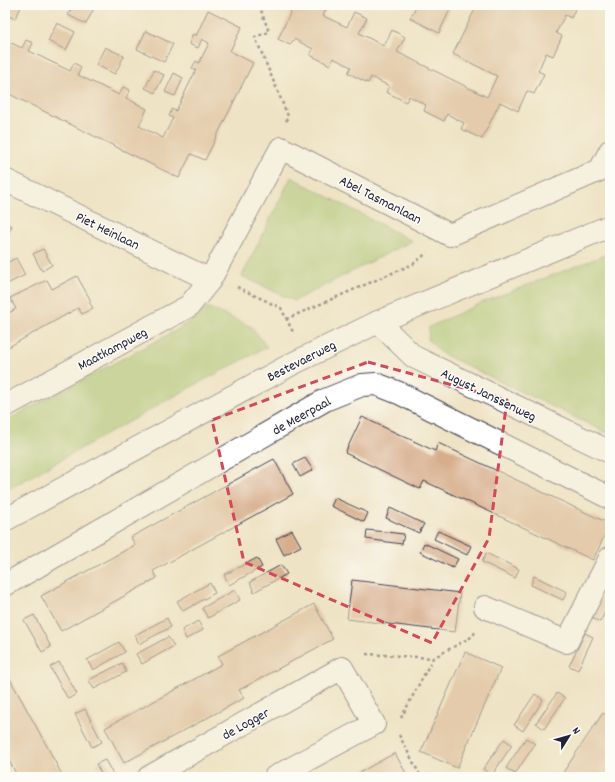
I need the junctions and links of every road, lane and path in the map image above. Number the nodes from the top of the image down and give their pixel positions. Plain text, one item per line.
1 (260, 5) edge
2 (281, 148) junction
3 (610, 151) edge
4 (5, 180) edge
5 (610, 226) edge
6 (450, 234) junction
7 (210, 280) junction
8 (286, 319) junction
9 (378, 322) junction
10 (306, 357) junction
11 (5, 406) edge
12 (610, 452) edge
13 (610, 498) edge
14 (5, 520) edge
15 (610, 558) edge
16 (5, 585) edge
17 (485, 607) joint
18 (433, 658) junction
19 (342, 668) junction
20 (399, 722) dead end
21 (396, 729) dead end
22 (149, 777) edge
23 (275, 777) edge
24 (421, 777) edge

1 - 2 path
2 - 6 street, Abel Tasmanlaan
2 - 7 street
3 - 6 street
4 - 7 street, Piet Heinlaan
5 - 9 street, Bestevaerweg
6 - 8 path
7 - 8 path
7 - 11 street, Maatkampweg
8 - 10 path
9 - 10 street, Bestevaerweg
9 - 12 street, August Janssenweg
10 - 14 street, Bestevaerweg
13 - 16 street, de Meerpaal
15 - 17 street
17 - 18 path
18 - 19 path
18 - 20 path
19 - 22 street, de Logger
19 - 23 street
21 - 24 path

